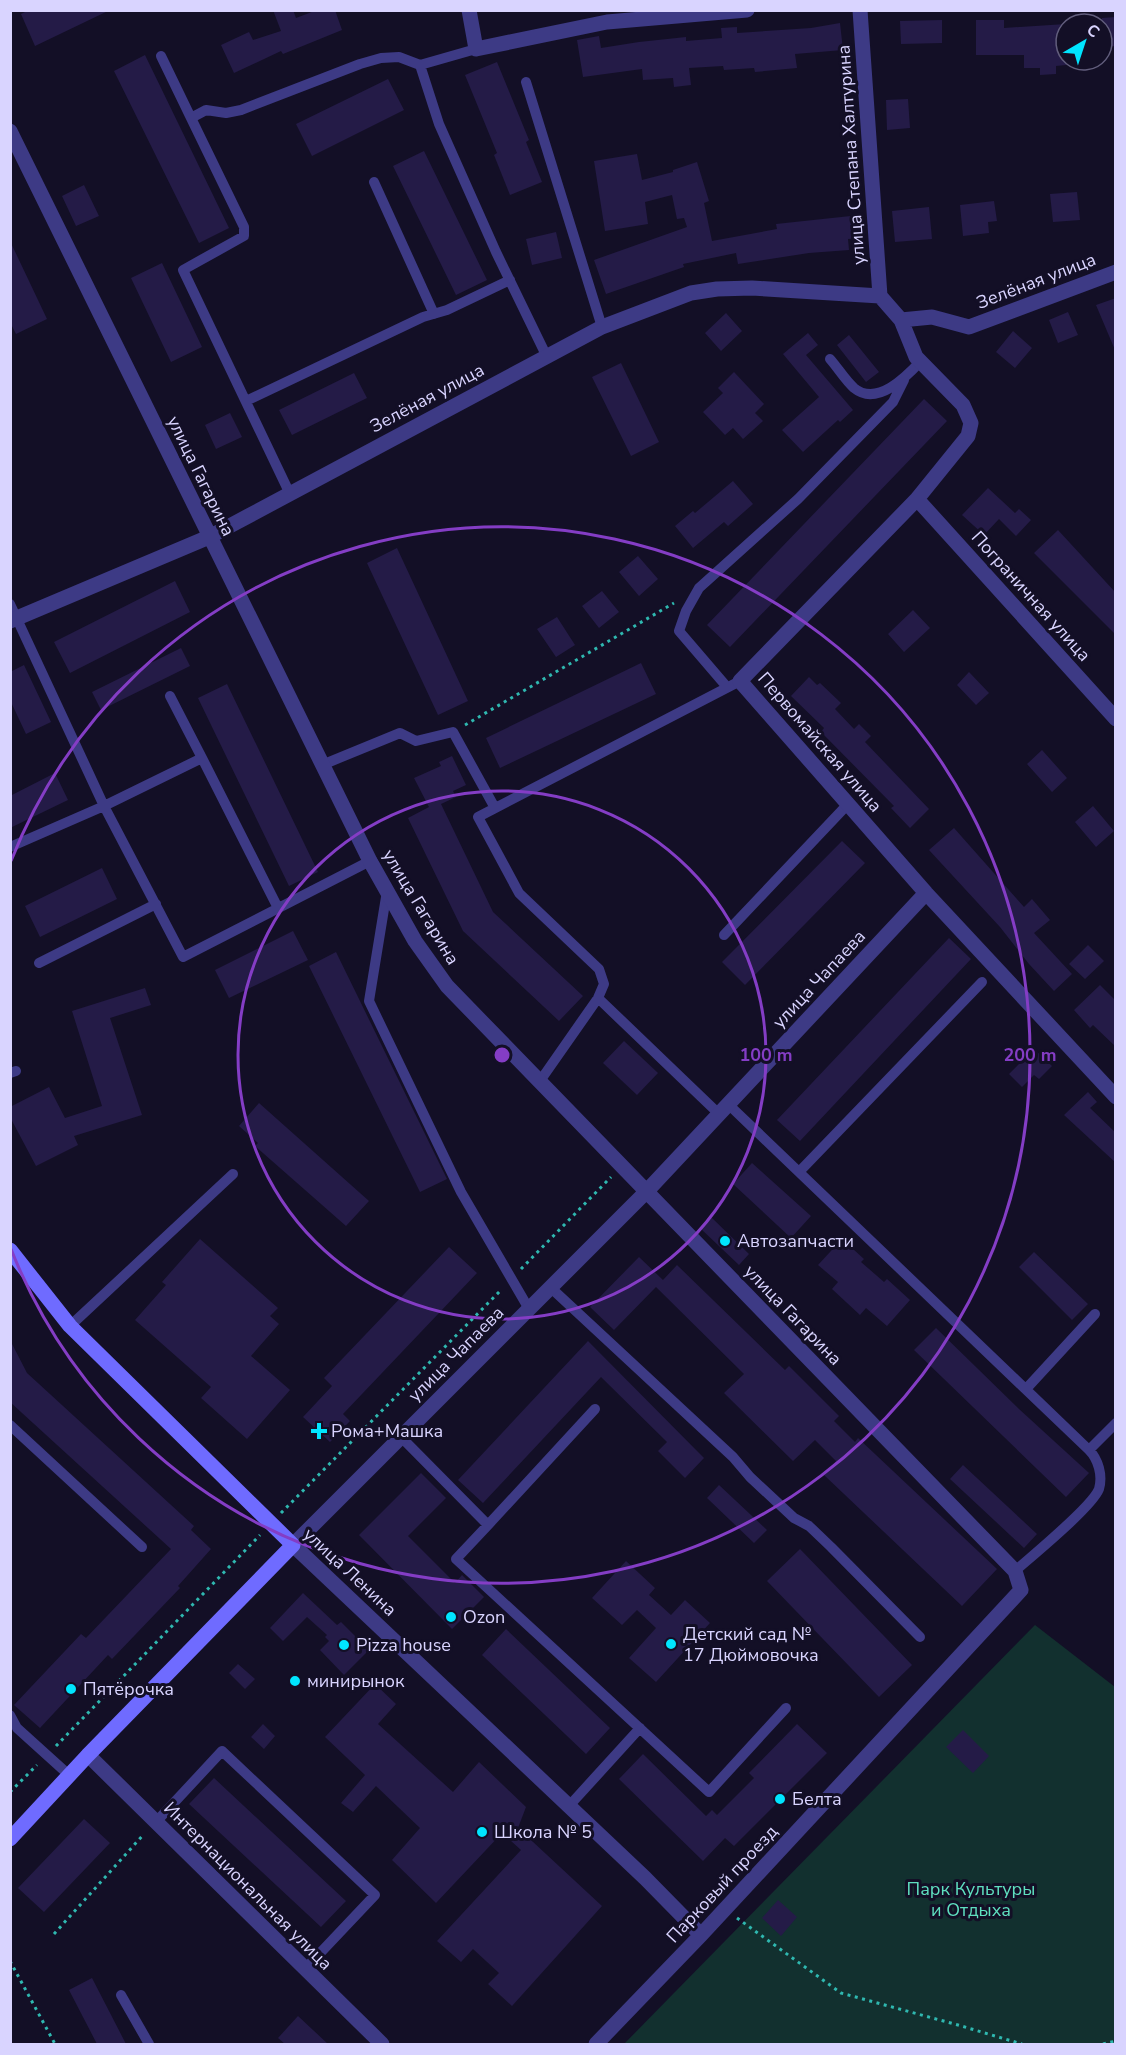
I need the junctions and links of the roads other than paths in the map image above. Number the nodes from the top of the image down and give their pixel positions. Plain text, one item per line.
1 (469, 10) edge
2 (747, 10) edge
3 (860, 10) edge
4 (476, 50) junction
5 (161, 56) dead end
6 (420, 65) junction
7 (526, 82) dead end
8 (191, 118) junction
9 (10, 131) edge
10 (374, 182) dead end
11 (1116, 272) edge
12 (510, 280) junction
13 (880, 296) junction
14 (434, 314) junction
15 (901, 320) junction
16 (602, 327) junction
17 (547, 357) junction
18 (830, 359) dead end
19 (921, 361) junction
20 (904, 380) junction
21 (246, 401) junction
22 (290, 494) junction
23 (917, 499) junction
24 (209, 537) junction
25 (10, 604) edge
26 (15, 620) edge
27 (733, 684) junction
28 (170, 696) dead end
29 (1116, 719) edge
30 (202, 758) junction
31 (322, 765) junction
32 (848, 804) junction
33 (105, 806) junction
34 (495, 808) junction
35 (10, 847) edge
36 (370, 861) junction
37 (387, 891) junction
38 (926, 892) junction
39 (156, 904) junction
40 (278, 908) junction
41 (724, 935) dead end
42 (39, 963) dead end
43 (982, 981) dead end
44 (598, 998) junction
45 (540, 1081) junction
46 (1116, 1097) edge
47 (723, 1109) junction
48 (799, 1172) junction
49 (233, 1174) dead end
50 (646, 1192) junction
51 (10, 1250) edge
52 (550, 1287) junction
53 (529, 1309) junction
54 (1095, 1314) dead end
55 (70, 1326) junction
56 (1026, 1389) junction
57 (595, 1409) dead end
58 (1116, 1424) edge
59 (10, 1425) edge
60 (400, 1437) junction
61 (1089, 1450) junction
62 (488, 1524) junction
63 (293, 1545) junction
64 (142, 1547) dead end
65 (1015, 1570) junction
66 (1021, 1590) joint
67 (920, 1637) dead end
68 (786, 1708) dead end
69 (10, 1715) edge
70 (640, 1728) junction
71 (88, 1755) junction
72 (69, 1775) junction
73 (569, 1806) junction
74 (156, 1822) junction
75 (10, 1839) edge
76 (701, 1935) junction
77 (305, 1970) junction
78 (121, 1995) dead end
79 (149, 2044) edge
80 (382, 2044) edge
81 (596, 2044) edge

1 - 4 street
2 - 4 street
3 - 13 street, улица Степана Халтурина
4 - 6 lane
5 - 8 lane
6 - 8 lane
6 - 12 lane
7 - 16 lane
8 - 21 lane
9 - 24 street, улица Гагарина
10 - 14 lane
11 - 15 street, Зелёная улица
12 - 14 lane
12 - 17 lane
13 - 15 street, Первомайская улица
13 - 16 street, Зелёная улица
14 - 21 lane
15 - 19 street, Первомайская улица
16 - 17 street, Зелёная улица
17 - 22 street, Зелёная улица
18 - 20 lane
19 - 20 lane
19 - 23 street, Первомайская улица
20 - 27 lane
21 - 22 lane
22 - 24 street, Зелёная улица
23 - 27 street, Первомайская улица
23 - 29 street, Пограничная улица
24 - 26 street, Зелёная улица
24 - 31 street, улица Гагарина
25 - 26 lane
26 - 33 lane
27 - 32 street, Первомайская улица
27 - 34 lane
28 - 30 lane
30 - 33 lane
30 - 40 lane
31 - 34 lane
31 - 36 street, улица Гагарина
32 - 38 street, Первомайская улица
32 - 41 lane
33 - 35 lane
33 - 39 lane
34 - 44 lane
36 - 37 street, улица Гагарина
36 - 40 lane
37 - 45 street, улица Гагарина
37 - 53 lane
38 - 46 street, Первомайская улица
38 - 47 street, улица Чапаева
39 - 40 lane
39 - 42 lane
43 - 48 lane
44 - 45 lane
44 - 47 lane
45 - 50 street, улица Гагарина
47 - 48 lane
47 - 50 street, улица Чапаева
48 - 56 lane
49 - 55 lane
50 - 52 street, улица Чапаева
50 - 65 street, улица Гагарина
51 - 55 main road, улица Ленина
52 - 53 street, улица Чапаева
52 - 67 lane
53 - 60 street, улица Чапаева
54 - 56 lane
55 - 63 main road, улица Ленина
56 - 61 lane
57 - 62 lane
58 - 61 lane
59 - 64 lane
60 - 62 lane
60 - 63 street, улица Чапаева
61 - 65 lane
62 - 70 lane
63 - 71 main road, улица Чапаева
63 - 73 street, улица Ленина
65 - 66 street, улица Гагарина
66 - 76 street, Парковый проезд
68 - 70 lane
69 - 72 lane
70 - 73 lane
71 - 72 main road, улица Чапаева
71 - 74 street, Интернациональная улица
72 - 75 main road, улица Чапаева
73 - 76 street, улица Ленина
74 - 77 street, Интернациональная улица
74 - 77 lane
76 - 81 street, Парковый проезд
77 - 80 street, Интернациональная улица
78 - 79 lane

